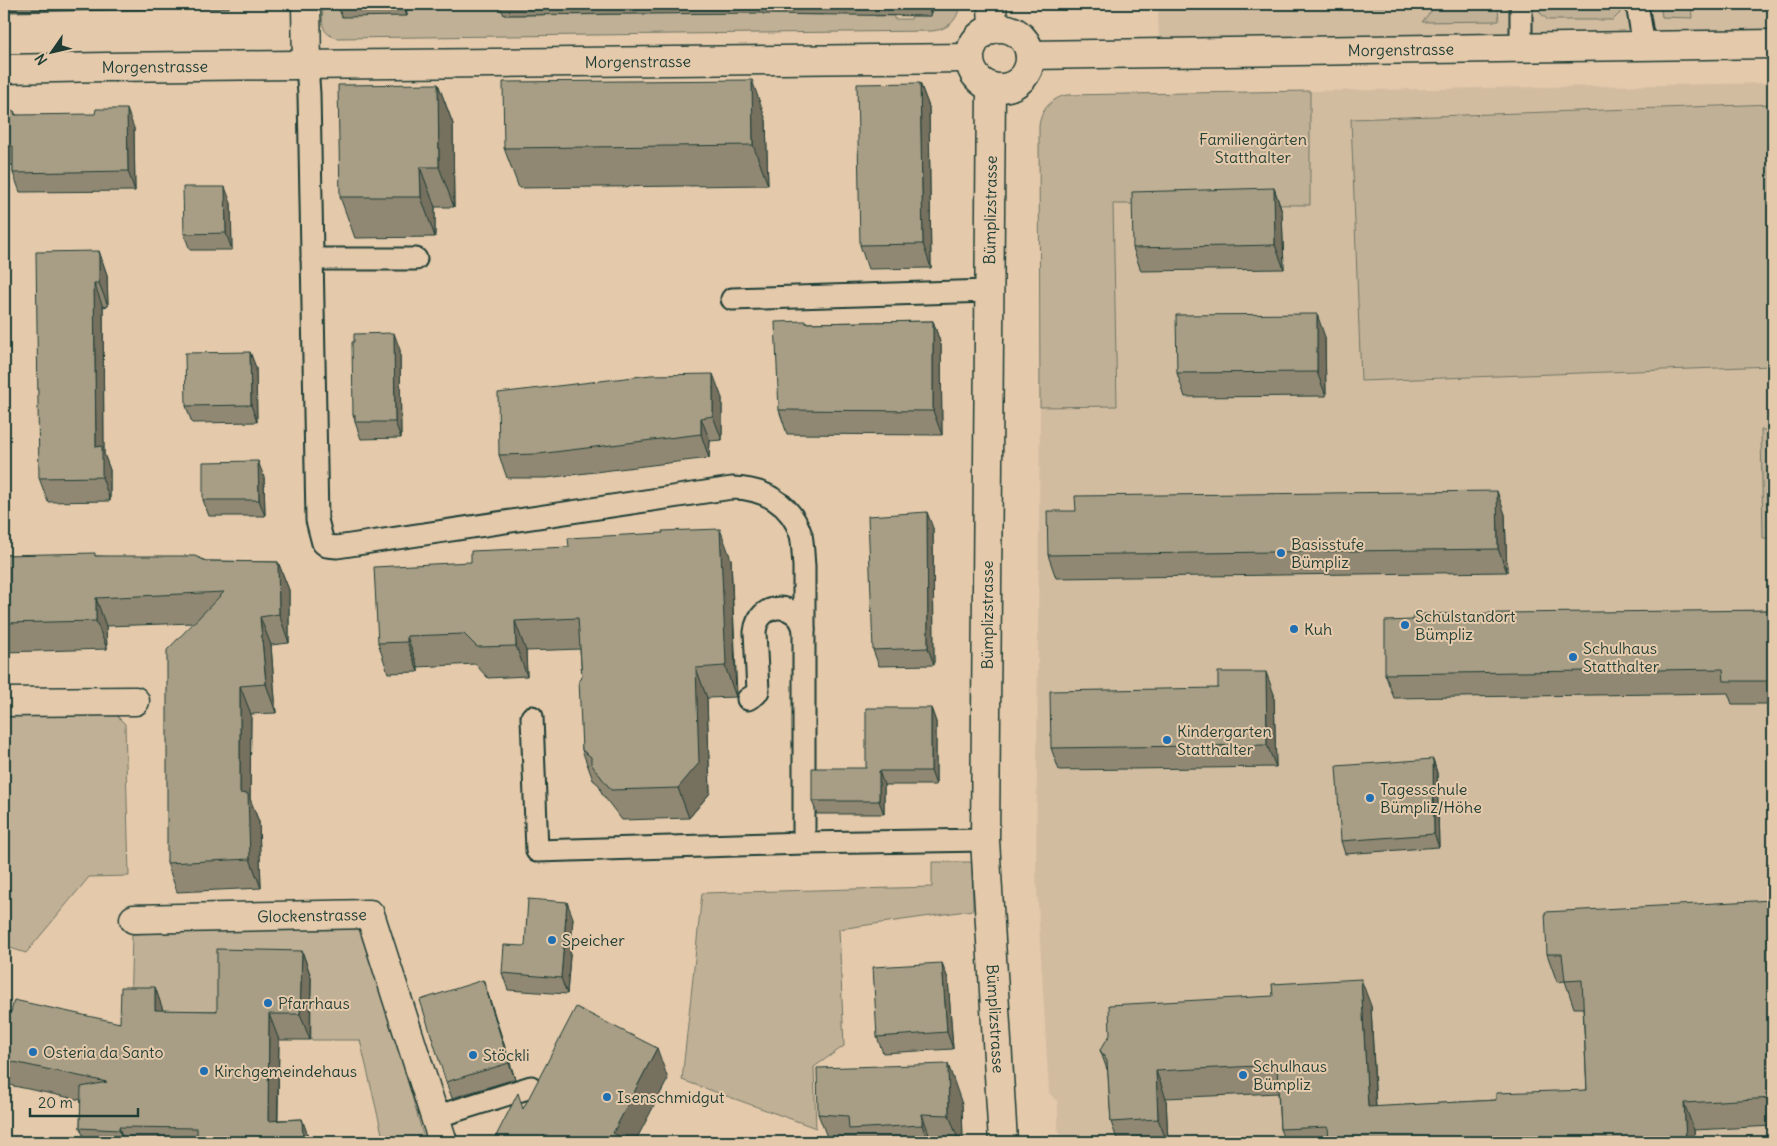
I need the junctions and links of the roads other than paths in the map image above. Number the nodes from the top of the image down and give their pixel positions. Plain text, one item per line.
1 (306, 4) edge
2 (1521, 4) edge
3 (1637, 4) edge
4 (992, 16) edge
5 (1773, 44) edge
6 (1644, 46) junction
7 (1521, 48) junction
8 (1030, 55) junction
9 (969, 58) junction
10 (307, 65) junction
11 (4, 69) edge
12 (991, 87) junction
13 (312, 259) junction
14 (416, 259) dead end
15 (990, 291) junction
16 (732, 299) dead end
17 (804, 630) junction
18 (748, 699) dead end
19 (135, 701) dead end
20 (4, 702) edge
21 (532, 717) dead end
22 (985, 840) junction
23 (804, 843) junction
24 (134, 919) dead end
25 (530, 1087) dead end
26 (439, 1130) edge
27 (1003, 1142) edge

1 - 10 street
2 - 7 lane
3 - 6 lane
4 - 8 street
4 - 9 street
5 - 6 street, Morgenstrasse
6 - 7 street, Morgenstrasse
7 - 8 street, Morgenstrasse
8 - 12 street
9 - 10 street, Morgenstrasse
9 - 12 street
10 - 11 street, Morgenstrasse
10 - 13 lane
12 - 15 street, Bümplizstrasse
13 - 14 lane
13 - 17 lane
15 - 16 lane
15 - 22 street, Bümplizstrasse
17 - 18 lane
17 - 23 lane
19 - 20 street
21 - 23 lane
22 - 23 lane
22 - 27 street, Bümplizstrasse
24 - 26 street, Glockenstrasse
25 - 26 lane

